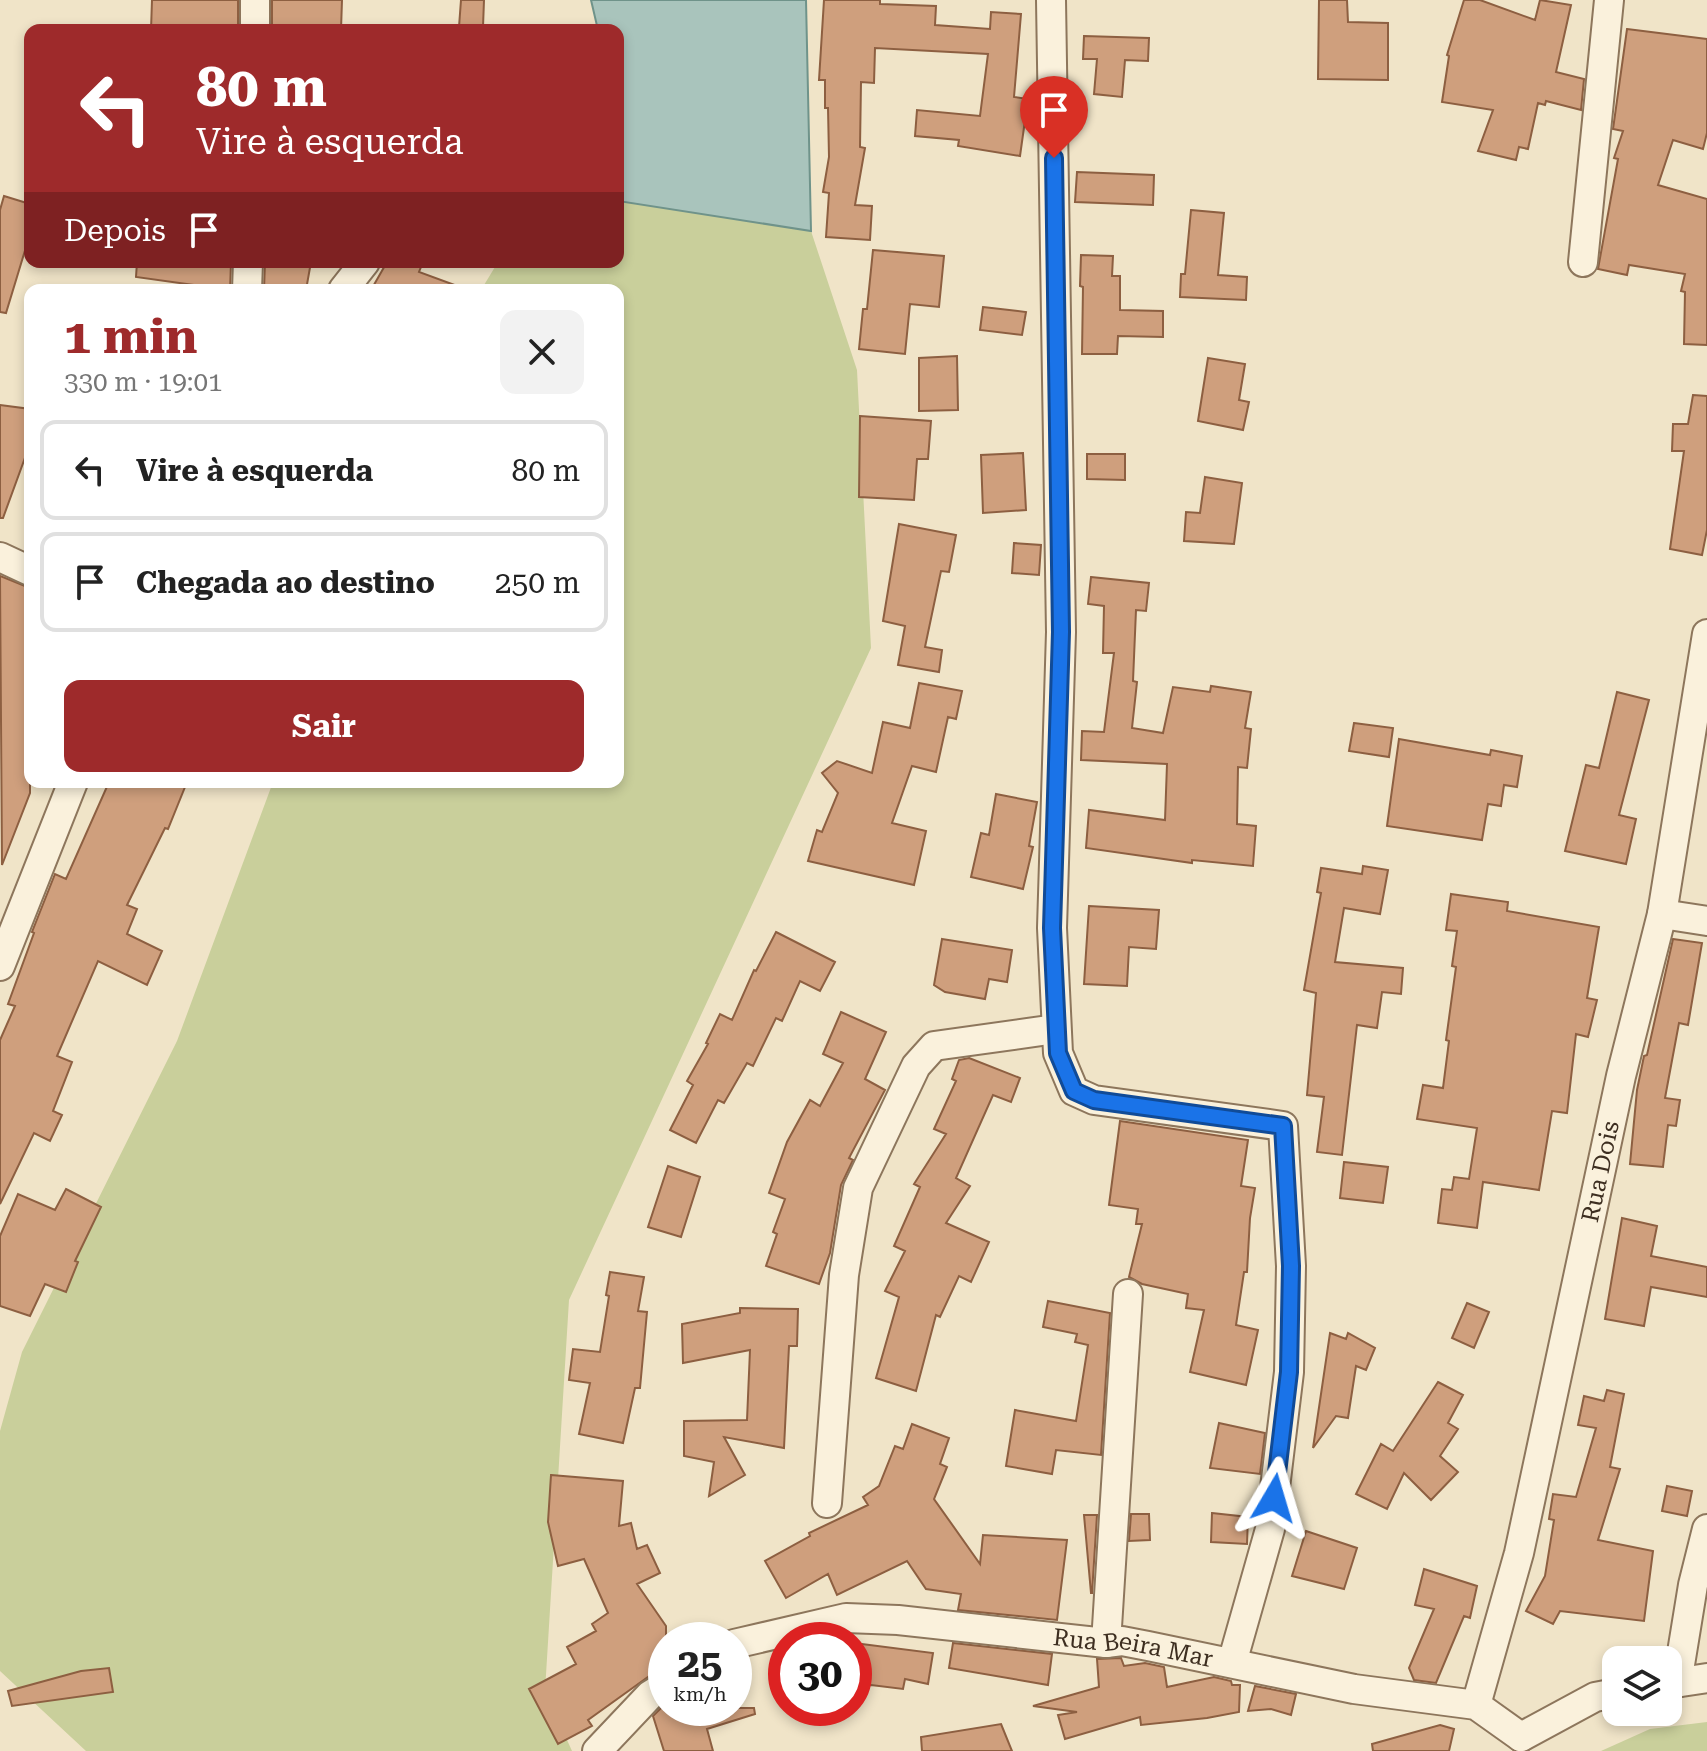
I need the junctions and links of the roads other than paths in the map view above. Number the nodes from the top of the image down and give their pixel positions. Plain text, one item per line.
1 (255, 0) edge
2 (1051, 0) edge
3 (1609, 0) edge
4 (255, 24) edge
5 (1583, 262) dead end
6 (360, 268) edge
7 (348, 284) edge
8 (0, 557) edge
9 (24, 568) edge
10 (1707, 634) edge
11 (71, 788) edge
12 (1662, 914) junction
13 (1707, 921) edge
14 (0, 966) edge
15 (1056, 1029) junction
16 (1128, 1294) dead end
17 (827, 1503) dead end
18 (1707, 1529) edge
19 (752, 1640) edge
20 (1106, 1643) junction
21 (1680, 1646) edge
22 (1232, 1663) junction
23 (1707, 1678) edge
24 (1682, 1682) edge
25 (1602, 1696) edge
26 (648, 1697) edge
27 (1476, 1705) junction
28 (1522, 1744) edge
29 (597, 1751) edge

1 - 4 street
2 - 15 street
3 - 5 street
6 - 7 street
8 - 9 street
10 - 12 street, Rua Dois
11 - 14 street
12 - 13 street
12 - 27 street, Rua Dois
15 - 17 street
15 - 22 street
16 - 20 street
18 - 21 street
19 - 20 street, Rua Beira Mar
20 - 22 street, Rua Beira Mar
22 - 27 street, Rua Beira Mar
23 - 24 street
25 - 28 street
26 - 29 street
27 - 28 street, Rua Beira Mar

